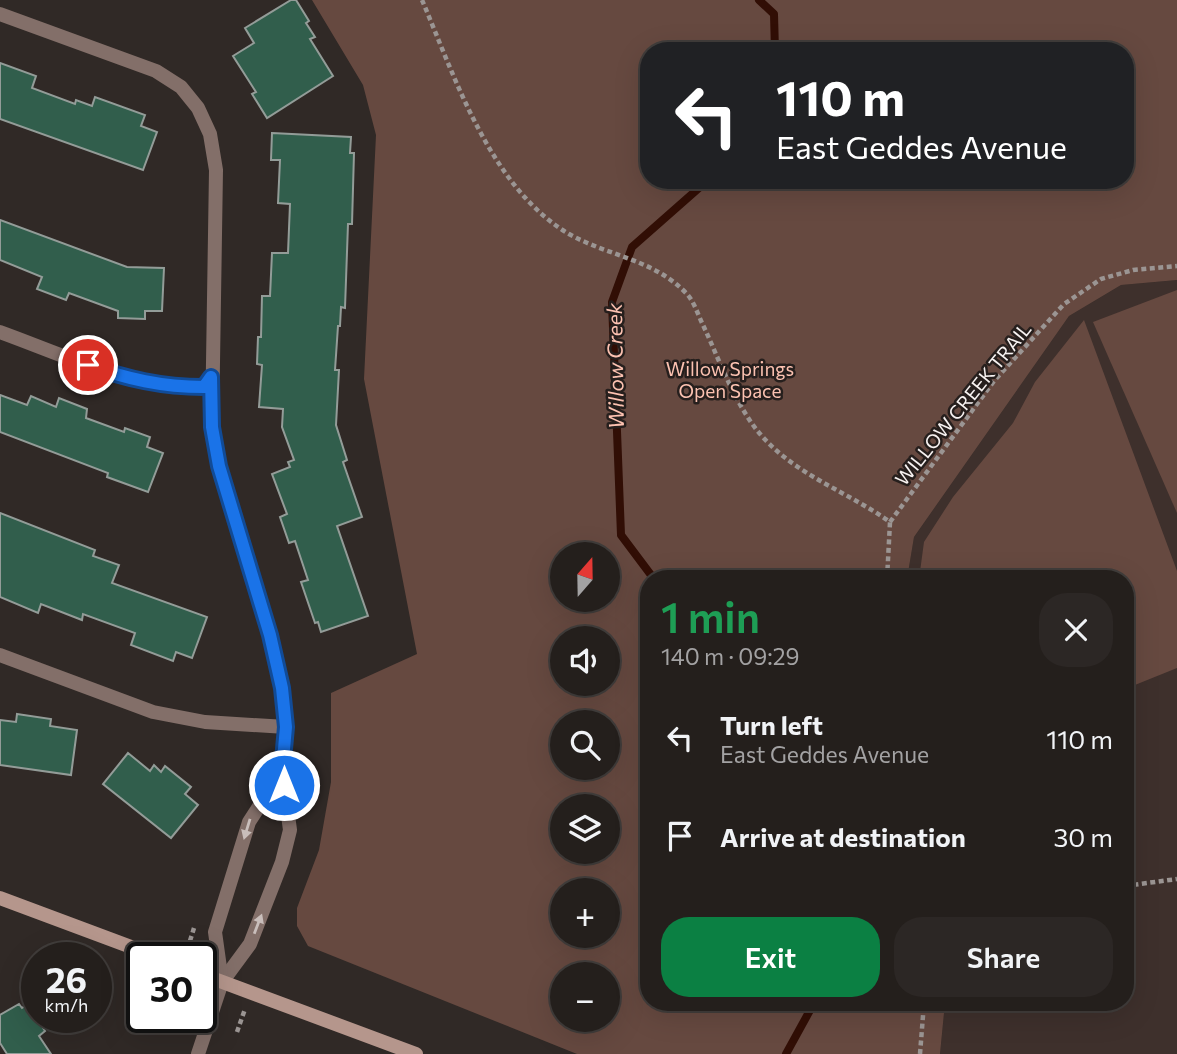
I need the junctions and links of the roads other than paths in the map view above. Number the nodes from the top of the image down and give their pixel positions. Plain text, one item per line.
1 (0, 14) edge
2 (0, 332) edge
3 (211, 377) junction
4 (0, 655) edge
5 (286, 727) junction
6 (282, 771) junction
7 (0, 898) edge
8 (126, 945) edge
9 (217, 980) edge
10 (222, 982) junction
11 (198, 1054) edge
12 (416, 1054) edge

1 - 3 street
2 - 3 street
3 - 5 street
4 - 5 street
5 - 6 street
6 -> 10 street
10 -> 6 street
7 - 8 main road
9 - 10 main road
10 - 11 street
10 - 12 main road

